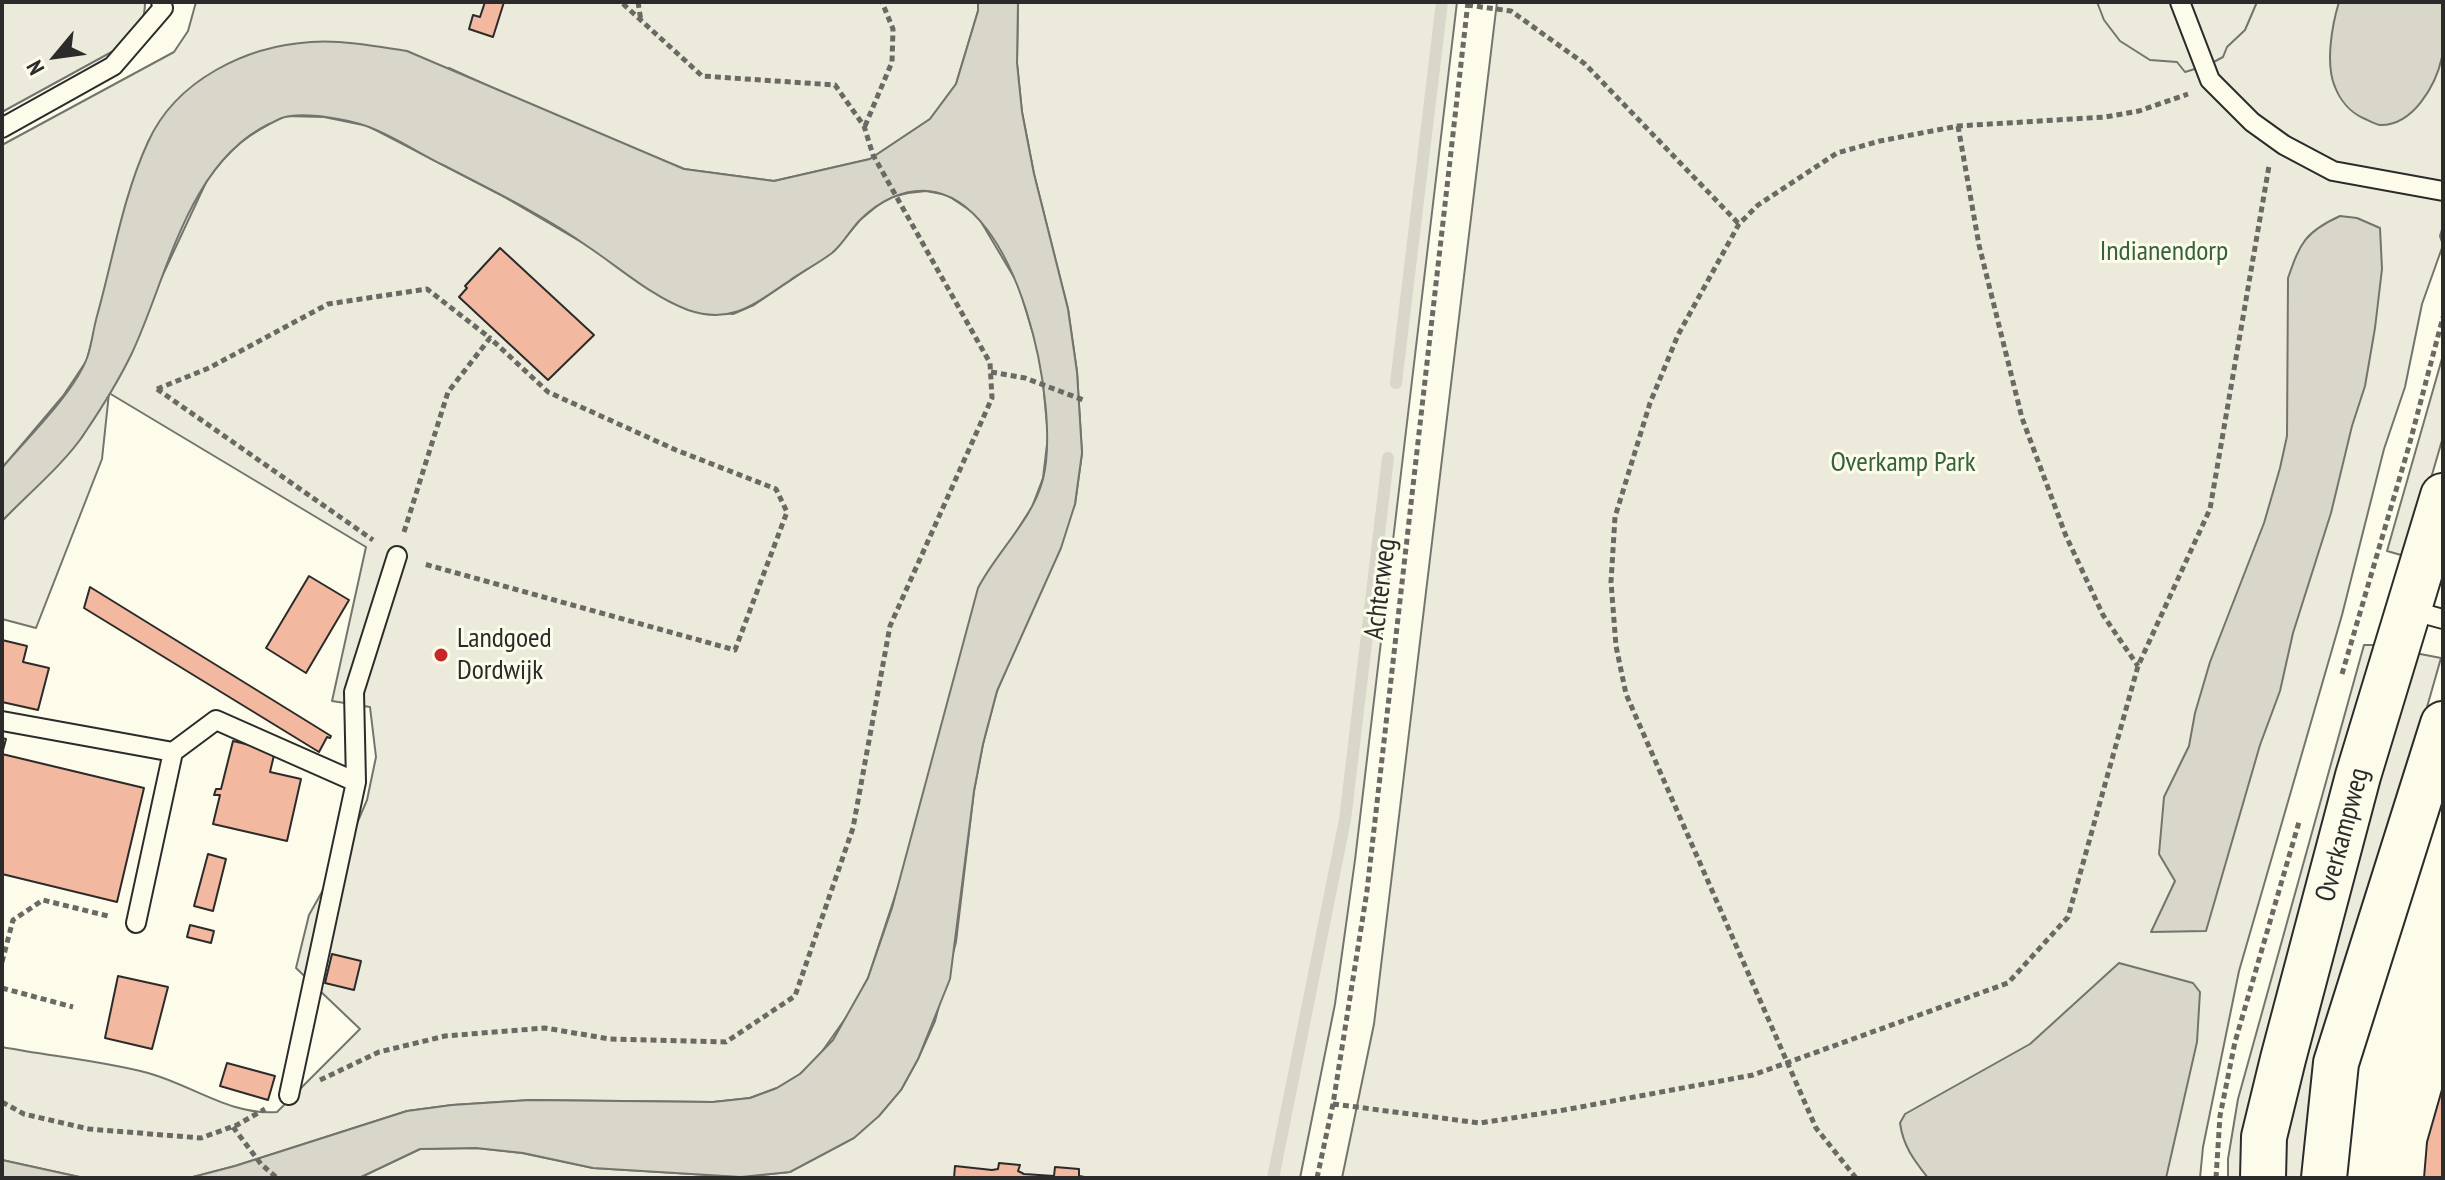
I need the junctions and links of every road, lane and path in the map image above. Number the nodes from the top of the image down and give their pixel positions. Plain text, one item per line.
1 (621, 2) edge
2 (638, 2) edge
3 (882, 2) edge
4 (2180, 2) edge
5 (168, 4) edge
6 (1468, 4) edge
7 (641, 23) junction
8 (2210, 80) junction
9 (864, 126) junction
10 (1958, 126) junction
11 (2, 128) edge
12 (2284, 145) junction
13 (2443, 191) edge
14 (1739, 224) junction
15 (490, 338) junction
16 (991, 372) junction
17 (1086, 401) dead end
18 (2443, 496) edge
19 (397, 556) junction
20 (2426, 614) edge
21 (2138, 666) junction
22 (2, 721) edge
23 (2440, 742) edge
24 (173, 752) junction
25 (356, 782) junction
26 (136, 923) joint
27 (2, 962) edge
28 (2, 988) edge
29 (73, 1007) dead end
30 (1789, 1064) junction
31 (289, 1095) junction
32 (2, 1102) edge
33 (1333, 1104) junction
34 (233, 1127) junction
35 (277, 1178) edge
36 (1317, 1178) edge
37 (1856, 1178) edge
38 (2263, 1178) edge
39 (2324, 1178) edge

1 - 7 path
2 - 7 path
3 - 9 path
4 - 8 lane
5 - 11 lane
6 - 14 path
6 - 33 path, Achterweg
7 - 9 path
8 - 10 path
8 - 12 lane
9 - 16 path
10 - 14 path
10 - 21 path
12 - 13 lane
12 - 21 path
14 - 30 path
15 - 19 path
15 - 19 path
15 - 19 path
16 - 17 path
16 - 31 path
18 - 20 street, Overkampweg
19 - 25 lane
20 - 38 street, Overkampweg
21 - 30 path
22 - 24 lane
23 - 39 street, Overkampweg
24 - 25 lane
24 - 26 lane
25 - 31 lane
26 - 27 path
28 - 29 path
30 - 33 path
30 - 37 path
31 - 34 path
32 - 34 path
33 - 36 path, Achterweg
34 - 35 path

